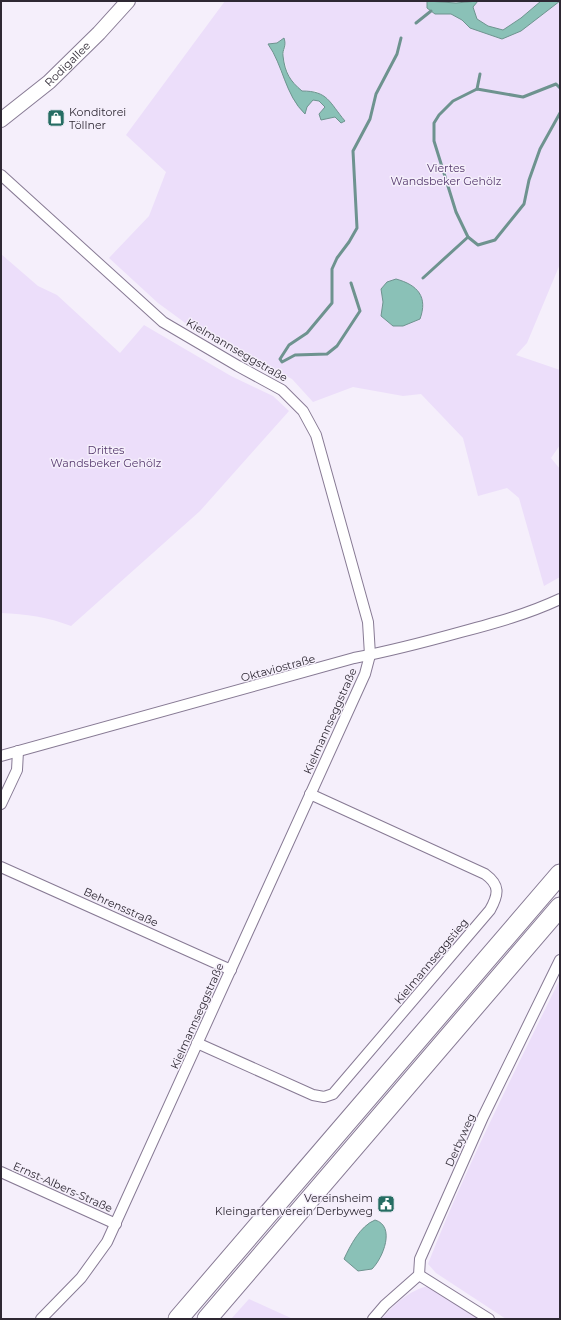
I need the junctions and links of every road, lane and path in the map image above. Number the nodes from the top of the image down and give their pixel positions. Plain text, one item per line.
1 (128, 1) edge
2 (1, 120) edge
3 (1, 175) edge
4 (560, 598) edge
5 (370, 655) junction
6 (18, 752) junction
7 (1, 756) edge
8 (310, 794) junction
9 (1, 804) edge
10 (1, 867) edge
11 (560, 874) edge
12 (560, 907) edge
13 (560, 960) edge
14 (231, 970) junction
15 (197, 1043) junction
16 (1, 1172) edge
17 (116, 1224) junction
18 (419, 1275) junction
19 (41, 1319) edge
20 (178, 1319) edge
21 (207, 1319) edge
22 (373, 1319) edge
23 (489, 1319) edge

1 - 2 main road, Rodigallee
3 - 5 street, Kielmannseggstraße
4 - 5 street, Oktaviostraße
5 - 6 street, Oktaviostraße
5 - 8 street, Kielmannseggstraße
6 - 7 street, Oktaviostraße
6 - 9 street
8 - 14 street, Kielmannseggstraße
8 - 15 street, Kielmannseggstieg
10 - 14 street, Behrensstraße
11 - 20 highway
12 - 21 highway
13 - 18 street, Derbyweg
14 - 15 street, Kielmannseggstraße
15 - 17 street, Kielmannseggstraße
16 - 17 street, Ernst-Albers-Straße
17 - 19 street, Kielmannseggstraße
18 - 22 street
18 - 23 street

